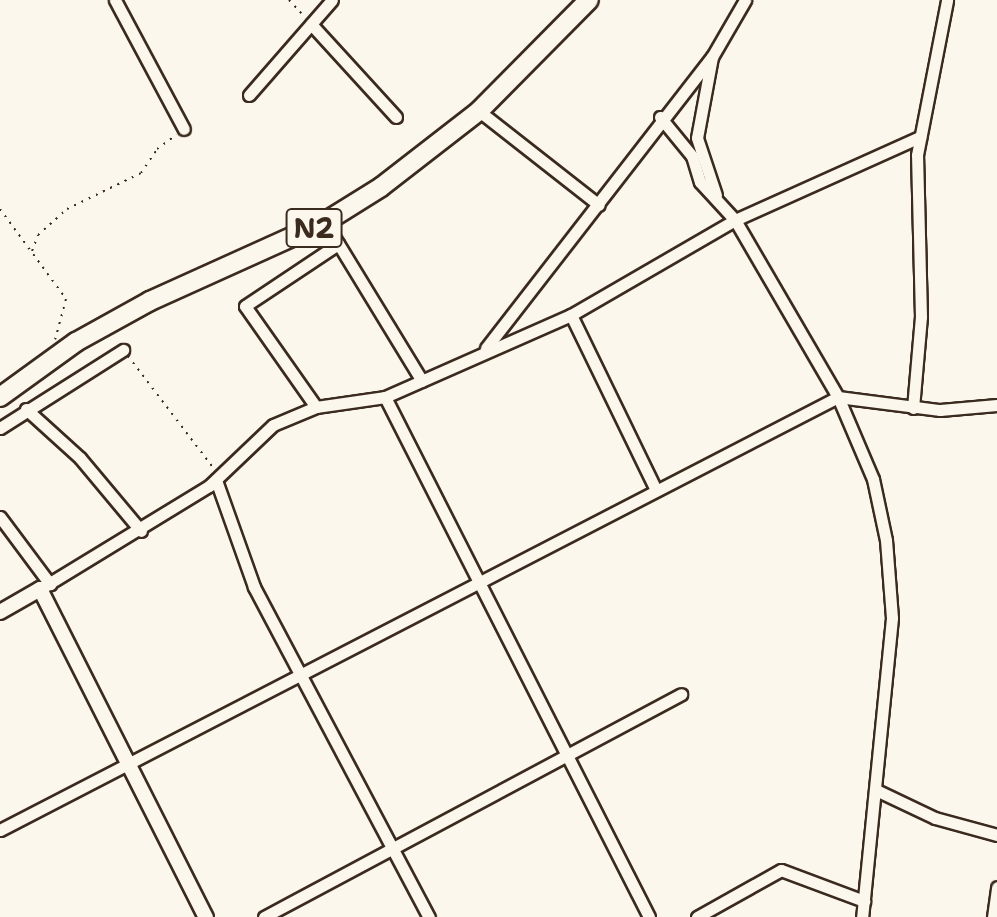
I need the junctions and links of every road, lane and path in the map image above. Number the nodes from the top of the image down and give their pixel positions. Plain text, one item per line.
1 (115, 0) edge
2 (289, 0) edge
3 (332, 0) edge
4 (589, 0) edge
5 (745, 0) edge
6 (947, 0) edge
7 (311, 24) junction
8 (712, 57) junction
9 (249, 95) dead end
10 (479, 111) junction
11 (396, 117) dead end
12 (660, 117) junction
13 (184, 129) joint
14 (920, 137) junction
15 (695, 154) junction
16 (599, 205) junction
17 (0, 209) edge
18 (735, 220) junction
19 (325, 222) junction
20 (338, 244) junction
21 (32, 251) junction
22 (571, 315) junction
23 (123, 350) joint
24 (481, 353) junction
25 (59, 354) junction
26 (422, 381) junction
27 (0, 397) edge
28 (385, 397) junction
29 (838, 397) junction
30 (997, 405) edge
31 (316, 407) junction
32 (913, 408) junction
33 (26, 409) junction
34 (0, 428) edge
35 (218, 478) junction
36 (656, 490) junction
37 (0, 517) edge
38 (141, 531) junction
39 (479, 579) junction
40 (45, 587) junction
41 (0, 612) edge
42 (301, 674) junction
43 (681, 694) dead end
44 (567, 758) junction
45 (126, 761) junction
46 (876, 790) junction
47 (0, 830) edge
48 (997, 835) edge
49 (394, 849) junction
50 (997, 887) edge
51 (864, 901) junction
52 (206, 917) edge
53 (264, 917) edge
54 (429, 917) edge
55 (649, 917) edge
56 (697, 917) edge
57 (862, 917) edge
58 (993, 917) edge

1 - 13 street
2 - 7 path
3 - 7 street
4 - 10 highway, N2
5 - 8 street
6 - 14 street
7 - 9 street
7 - 11 street
8 - 12 street
8 - 15 street
10 - 16 street
10 - 19 highway, N2
12 - 15 street
12 - 16 street
13 - 21 path
14 - 18 street
14 - 32 street
15 - 18 street
16 - 24 street
17 - 21 path
18 - 22 street
18 - 29 street
19 - 20 street
19 - 25 highway, N2
20 - 26 street
20 - 31 street
21 - 25 path
22 - 24 street
22 - 36 street
23 - 33 street
23 - 35 path
24 - 26 street
25 - 27 highway, N2
26 - 28 street
28 - 31 street
28 - 39 street
29 - 32 street
29 - 36 street
29 - 46 street
30 - 32 street
31 - 35 street
33 - 34 street
33 - 38 street
35 - 38 street
35 - 42 street
36 - 39 street
37 - 40 street
38 - 40 street
39 - 42 street
39 - 44 street
40 - 41 street
40 - 45 street
42 - 45 street
42 - 49 street
43 - 44 street
44 - 49 street
44 - 55 street
45 - 47 street
45 - 52 street
46 - 48 street
46 - 51 street
49 - 53 street
49 - 54 street
50 - 58 street
51 - 56 street
51 - 57 street

